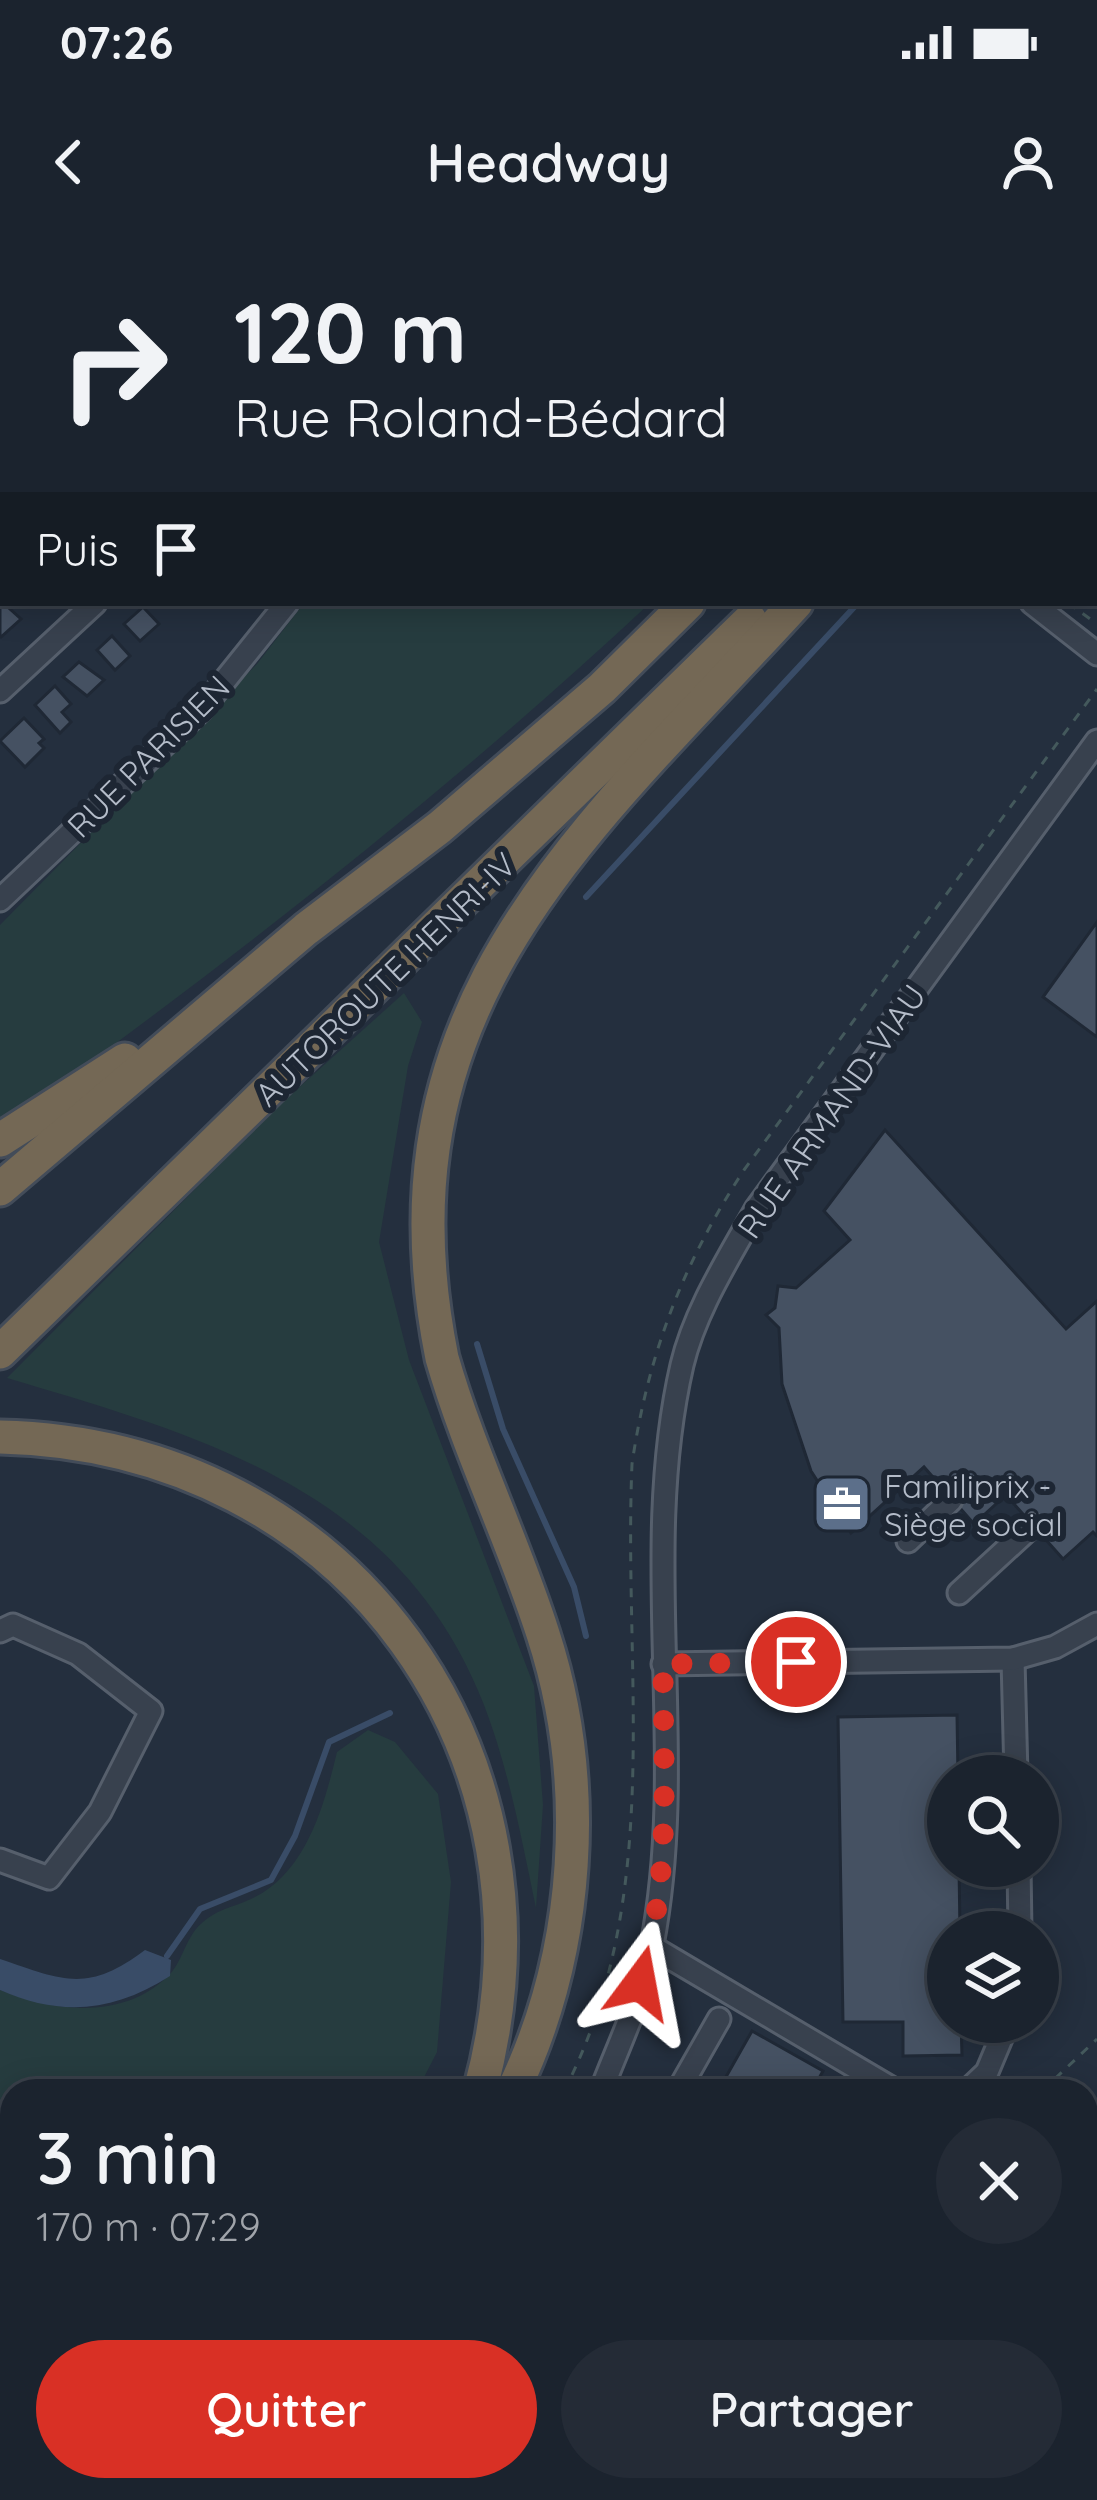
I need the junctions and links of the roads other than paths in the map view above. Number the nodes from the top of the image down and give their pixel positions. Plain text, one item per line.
1 (92, 606) edge
2 (285, 606) edge
3 (685, 606) edge
4 (764, 606) edge
5 (793, 606) edge
6 (1036, 606) edge
7 (1097, 654) edge
8 (0, 691) edge
9 (1097, 741) edge
10 (0, 900) edge
11 (306, 929) junction
12 (0, 1140) edge
13 (0, 1189) edge
14 (0, 1352) edge
15 (0, 1437) edge
16 (951, 1499) dead end
17 (1033, 1526) dead end
18 (908, 1541) dead end
19 (959, 1593) dead end
20 (1097, 1624) edge
21 (0, 1631) edge
22 (1013, 1659) junction
23 (663, 1664) junction
24 (1015, 1755) edge
25 (0, 1860) edge
26 (652, 1946) junction
27 (719, 2019) dead end
28 (1000, 2043) edge
29 (483, 2079) edge
30 (518, 2079) edge
31 (609, 2079) edge
32 (685, 2079) edge
33 (876, 2079) edge
34 (980, 2079) edge

1 - 8 street
2 - 10 street, RUE PARISIEN
3 - 11 highway
4 - 14 highway, AUTOROUTE HENRI-IV
5 - 30 highway
6 - 7 street
9 - 23 street, RUE ARMAND-VIAU
11 - 12 highway
11 - 13 highway
15 - 29 highway
16 - 18 street
17 - 19 street
20 - 22 street
21 - 25 street
22 - 23 street
22 - 24 street
23 - 26 street, RUE ARMAND-VIAU
26 - 31 street, RUE ARMAND-VIAU
26 - 33 street
27 - 32 street
28 - 34 street

